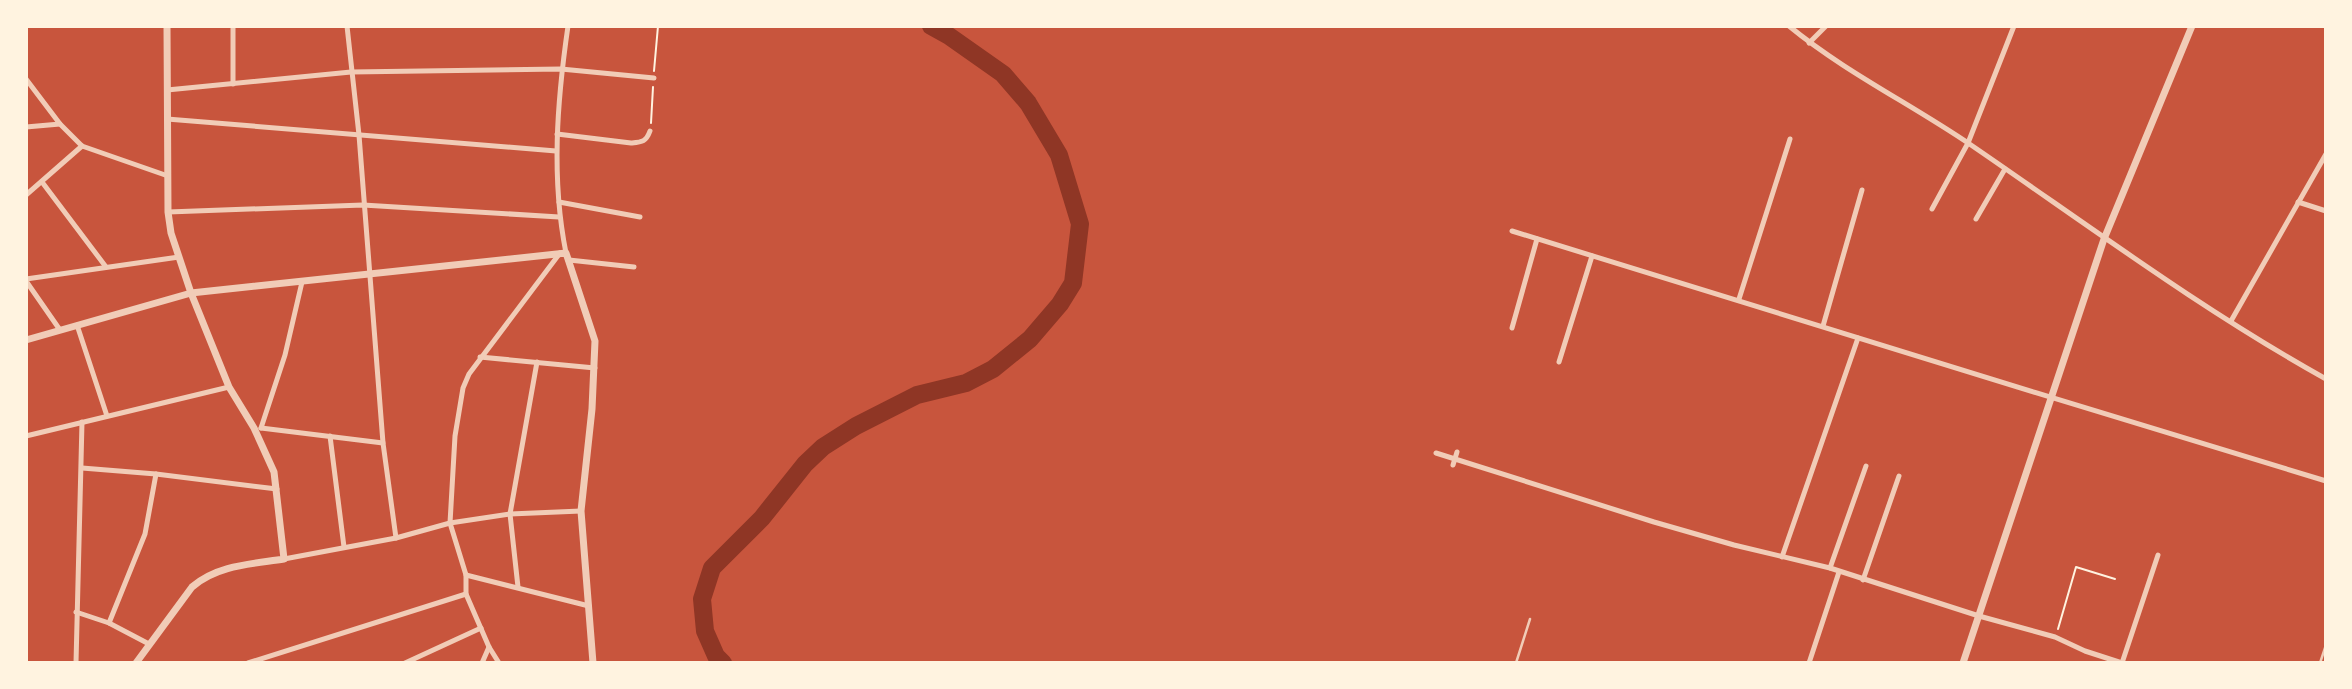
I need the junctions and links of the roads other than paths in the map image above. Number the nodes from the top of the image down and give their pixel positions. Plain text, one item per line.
1 (167, 26) edge
2 (233, 26) edge
3 (347, 26) edge
4 (568, 26) edge
5 (1789, 26) edge
6 (1826, 26) edge
7 (2014, 26) edge
8 (2192, 26) edge
9 (1809, 43) junction
10 (561, 69) junction
11 (351, 72) junction
12 (654, 78) road end
13 (26, 79) edge
14 (233, 84) junction
15 (167, 90) junction
16 (167, 119) junction
17 (60, 124) junction
18 (26, 127) edge
19 (650, 131) road end
20 (558, 134) junction
21 (359, 135) junction
22 (1790, 138) dead end
23 (1969, 143) junction
24 (82, 146) junction
25 (556, 151) junction
26 (2326, 154) edge
27 (2005, 169) junction
28 (168, 176) junction
29 (42, 182) junction
30 (1862, 190) dead end
31 (26, 195) edge
32 (559, 202) junction
33 (2298, 202) junction
34 (363, 205) junction
35 (1932, 209) dead end
36 (2326, 211) edge
37 (168, 212) junction
38 (559, 217) junction
39 (640, 217) dead end
40 (1976, 219) dead end
41 (1512, 231) dead end
42 (1537, 239) junction
43 (2104, 239) junction
44 (565, 255) junction
45 (1592, 256) junction
46 (179, 257) junction
47 (106, 267) junction
48 (634, 267) dead end
49 (368, 275) junction
50 (26, 280) edge
51 (302, 282) junction
52 (1703, 290) junction
53 (1696, 291) dead end
54 (191, 293) junction
55 (1739, 299) junction
56 (2231, 321) junction
57 (77, 325) junction
58 (1823, 326) junction
59 (1511, 328) dead end
60 (60, 330) junction
61 (1858, 338) junction
62 (26, 340) edge
63 (480, 357) junction
64 (537, 362) junction
65 (1559, 362) dead end
66 (594, 368) junction
67 (2326, 379) edge
68 (229, 387) junction
69 (2051, 399) junction
70 (107, 416) junction
71 (82, 422) junction
72 (257, 428) junction
73 (26, 436) edge
74 (330, 436) junction
75 (383, 443) junction
76 (1457, 452) dead end
77 (1436, 453) dead end
78 (1454, 462) junction
79 (1866, 466) dead end
80 (82, 467) junction
81 (156, 474) junction
82 (1899, 476) dead end
83 (1522, 480) junction
84 (2326, 481) edge
85 (1519, 487) dead end
86 (277, 489) junction
87 (581, 511) junction
88 (510, 514) junction
89 (450, 523) junction
90 (396, 538) junction
91 (344, 547) junction
92 (2158, 555) dead end
93 (1782, 557) junction
94 (284, 559) junction
95 (1830, 568) junction
96 (1839, 572) junction
97 (466, 575) junction
98 (1863, 580) junction
99 (518, 587) junction
100 (466, 594) junction
101 (589, 606) junction
102 (76, 612) junction
103 (1979, 616) junction
104 (1530, 619) dead end
105 (109, 623) junction
106 (481, 628) junction
107 (149, 644) junction
108 (2326, 645) edge
109 (489, 647) junction
110 (76, 663) edge
111 (136, 663) edge
112 (248, 663) edge
113 (405, 663) edge
114 (482, 663) edge
115 (499, 663) edge
116 (593, 663) edge
117 (1516, 663) edge
118 (1809, 663) edge
119 (1963, 663) edge
120 (2122, 663) edge
121 (2320, 663) edge

1 - 15 street
2 - 14 street
3 - 11 street
4 - 10 street
5 - 9 street
6 - 9 street
7 - 23 street
8 - 43 street
9 - 23 street
10 - 11 street
10 - 12 street
10 - 20 street
11 - 14 street
11 - 21 street
13 - 17 street
14 - 15 street
15 - 16 street
16 - 21 street
16 - 28 street
17 - 18 street
17 - 24 street
19 - 20 street
20 - 25 street
21 - 25 street
21 - 34 street
22 - 55 street
23 - 27 street
23 - 35 street
24 - 28 street
24 - 29 street
25 - 32 street
26 - 33 street
27 - 40 street
27 - 43 street
28 - 37 street
29 - 31 street
29 - 47 street
30 - 58 street
32 - 38 street
32 - 39 street
33 - 36 street
33 - 56 street
34 - 37 street
34 - 38 street
34 - 49 street
37 - 46 street
38 - 44 street
41 - 42 street
42 - 45 street
42 - 59 street
43 - 56 street
43 - 69 street
44 - 48 street
44 - 49 street
44 - 63 street
44 - 66 street
45 - 52 street
45 - 65 street
46 - 47 street
46 - 54 street
47 - 50 street
49 - 51 street
49 - 75 street
50 - 60 street
51 - 54 street
51 - 72 street
52 - 53 street
52 - 55 street
54 - 57 street
54 - 68 street
55 - 58 street
56 - 67 street
57 - 60 street
57 - 70 street
58 - 61 street
60 - 62 street
61 - 69 street
61 - 93 street
63 - 64 street
63 - 89 street
64 - 66 street
64 - 88 street
66 - 87 street
68 - 70 street
68 - 72 street
69 - 84 street
69 - 103 street
70 - 71 street
71 - 73 street
71 - 80 street
72 - 74 street
72 - 86 street
74 - 75 street
74 - 91 street
75 - 90 street
76 - 78 street
77 - 78 street
78 - 83 street
79 - 95 street
80 - 81 street
80 - 102 street
81 - 86 street
81 - 105 street
82 - 98 street
83 - 85 street
83 - 93 street
86 - 94 street
87 - 88 street
87 - 101 street
88 - 89 street
88 - 99 street
89 - 90 street
89 - 97 street
90 - 91 street
91 - 94 street
92 - 120 street
93 - 95 street
94 - 107 street
95 - 96 street
96 - 98 street
96 - 118 street
97 - 99 street
97 - 100 street
98 - 103 street
99 - 101 street
100 - 106 street
100 - 112 street
101 - 116 street
102 - 105 street
102 - 110 street
103 - 119 street
103 - 120 street
104 - 117 lane
105 - 107 street
106 - 109 street
106 - 113 street
107 - 111 street
108 - 121 lane
109 - 114 street
109 - 115 street

